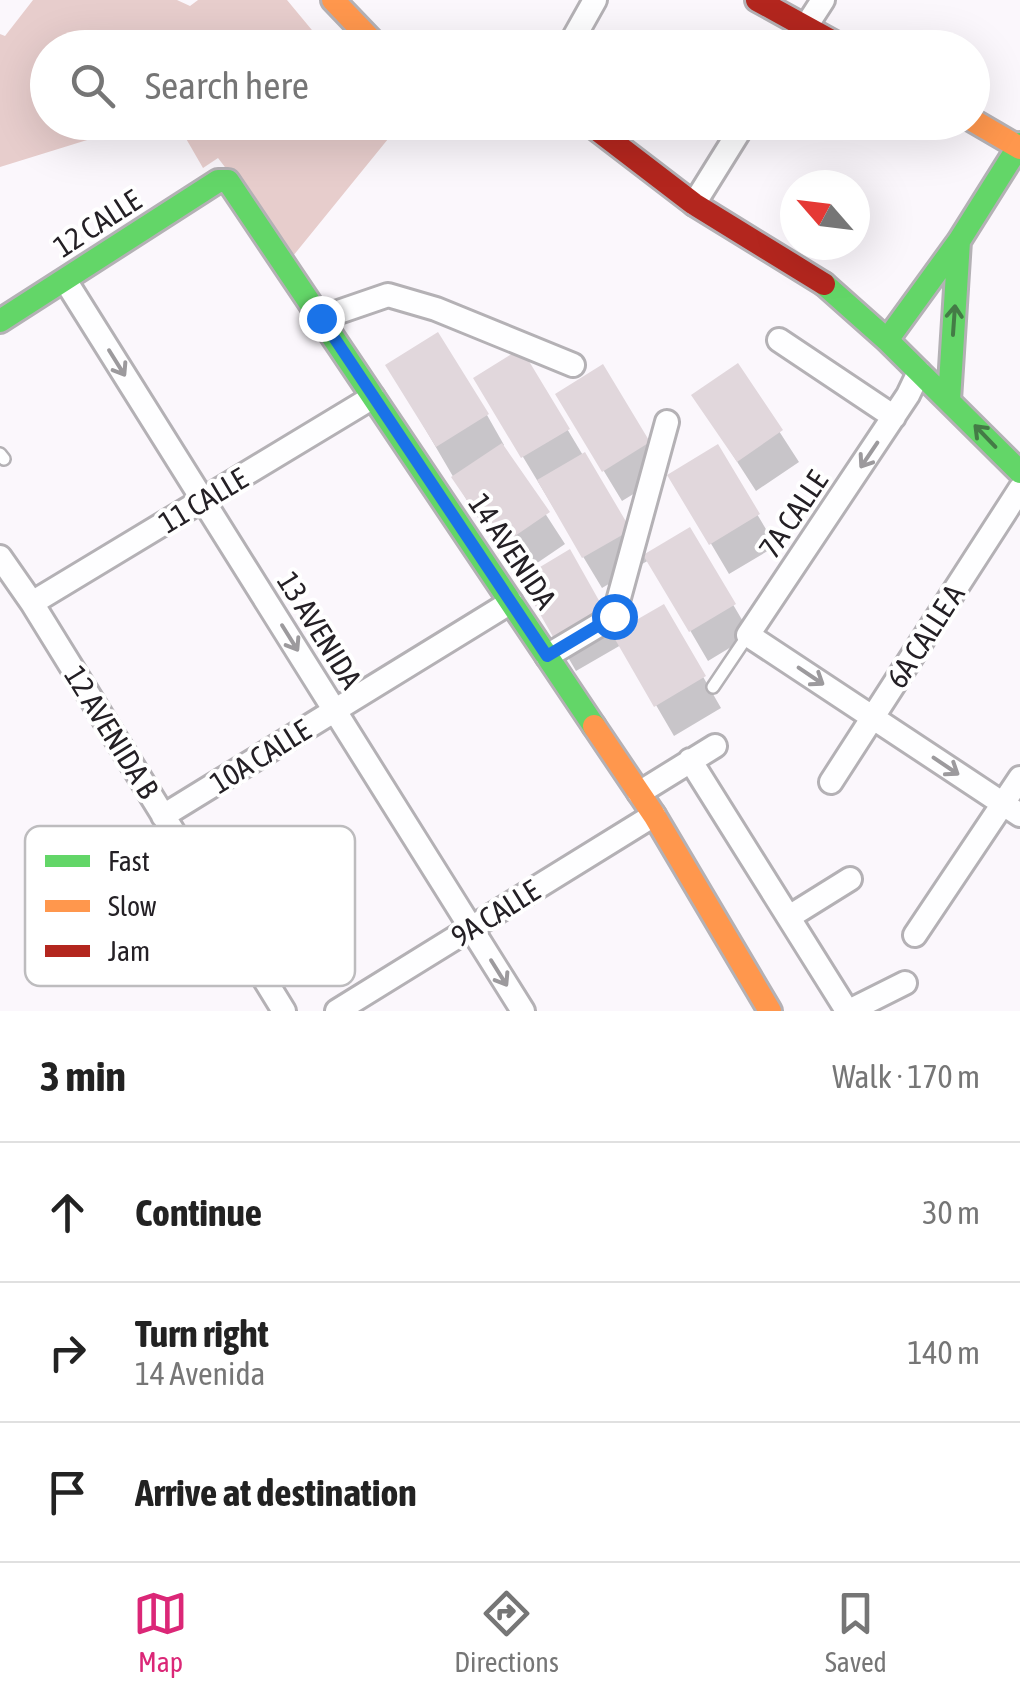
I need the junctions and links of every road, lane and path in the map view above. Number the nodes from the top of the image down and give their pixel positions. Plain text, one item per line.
1 (332, 0) edge
2 (595, 0) edge
3 (758, 0) edge
4 (824, 0) edge
5 (805, 26) junction
6 (361, 30) edge
7 (578, 30) edge
8 (803, 30) edge
9 (812, 30) edge
10 (990, 130) edge
11 (610, 140) edge
12 (734, 140) edge
13 (1020, 146) edge
14 (228, 181) joint
15 (694, 204) junction
16 (959, 240) junction
17 (65, 280) junction
18 (321, 318) junction
19 (0, 321) edge
20 (780, 340) dead end
21 (888, 340) junction
22 (572, 365) dead end
23 (919, 372) junction
24 (908, 395) junction
25 (374, 397) junction
26 (953, 403) junction
27 (894, 417) junction
28 (667, 422) dead end
29 (1020, 472) edge
30 (1020, 489) edge
31 (203, 500) junction
32 (0, 557) edge
33 (511, 602) junction
34 (32, 603) junction
35 (748, 635) junction
36 (547, 656) junction
37 (713, 686) dead end
38 (335, 710) junction
39 (873, 717) junction
40 (715, 746) dead end
41 (690, 760) junction
42 (1020, 778) edge
43 (831, 782) dead end
44 (639, 793) junction
45 (1011, 810) edge
46 (654, 814) junction
47 (163, 816) junction
48 (169, 826) edge
49 (850, 879) dead end
50 (788, 917) junction
51 (471, 928) junction
52 (916, 935) dead end
53 (905, 983) dead end
54 (268, 986) edge
55 (284, 1011) edge
56 (337, 1011) edge
57 (524, 1011) edge
58 (770, 1011) edge

1 - 6 street
2 - 7 street
3 - 5 street
4 - 5 street
5 - 8 street
5 - 9 street
10 - 13 street
11 - 15 street
12 - 15 street
13 - 16 street
14 - 17 street, 12 CALLE
14 - 18 street, 14 AVENIDA
15 - 21 street
16 - 21 street
26 -> 16 street
17 - 19 street, 12 CALLE
17 -> 31 street, 13 AVENIDA
18 - 22 street
18 - 25 street, 14 AVENIDA
20 - 27 street
21 - 23 street
23 - 24 street, 7A CALLE
23 - 26 street
24 - 26 street
24 - 27 street, 7A CALLE
25 - 31 street, 11 CALLE
25 - 33 street, 14 AVENIDA
29 -> 26 street
27 -> 35 street, 7A CALLE
28 - 36 street
30 - 39 street, 6A CALLE A
31 - 34 street, 11 CALLE
31 -> 38 street, 13 AVENIDA
32 - 34 street, 12 AVENIDA B
33 - 36 street, 14 AVENIDA
33 - 38 street, 10A CALLE
34 - 47 street, 12 AVENIDA B
35 - 37 lane, 7A CALLE
35 -> 39 street
36 - 44 street, 14 AVENIDA
38 - 47 street, 10A CALLE
38 - 51 street, 13 AVENIDA
39 - 43 street, 6A CALLE A
39 -> 45 street
40 - 41 street
41 - 44 street
41 - 50 street
42 - 45 street
44 - 46 street, 14 AVENIDA
45 - 52 street
46 - 51 street, 9A CALLE
46 - 58 street, 14 AVENIDA
47 - 48 street, 12 AVENIDA B
49 - 50 street
50 - 53 street
51 - 56 street, 9A CALLE
51 -> 57 street, 13 AVENIDA
54 - 55 street, 12 AVENIDA B

